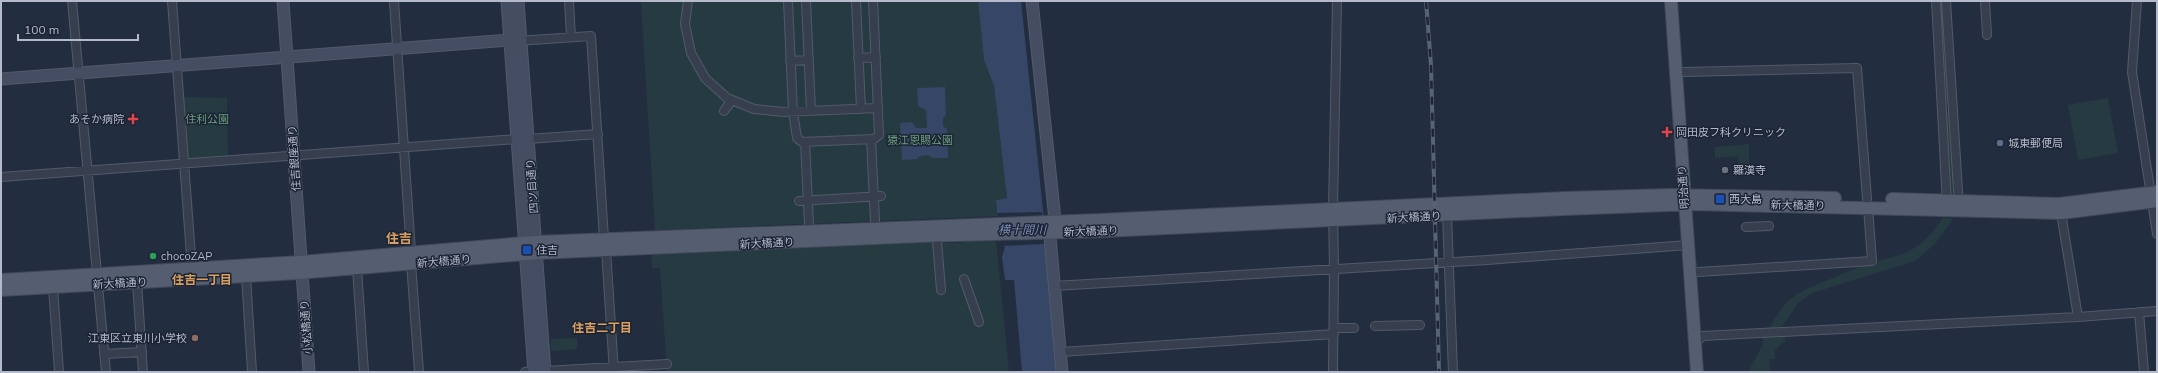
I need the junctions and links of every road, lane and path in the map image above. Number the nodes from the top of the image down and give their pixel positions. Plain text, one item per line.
1 (72, 1) edge
2 (172, 1) edge
3 (283, 1) edge
4 (394, 1) edge
5 (507, 1) edge
6 (518, 1) edge
7 (569, 1) edge
8 (688, 1) edge
9 (788, 1) edge
10 (806, 1) edge
11 (856, 1) edge
12 (873, 1) edge
13 (1032, 1) edge
14 (1337, 1) edge
15 (1671, 1) edge
16 (1679, 1) edge
17 (1936, 1) edge
18 (1946, 1) edge
19 (1985, 1) edge
20 (2136, 1) edge
21 (1988, 34) dead end
22 (571, 37) junction
23 (515, 41) junction
24 (397, 48) junction
25 (286, 57) junction
26 (876, 57) junction
27 (858, 58) junction
28 (809, 60) junction
29 (790, 61) junction
30 (177, 66) junction
31 (1684, 72) junction
32 (78, 73) junction
33 (1, 79) edge
34 (732, 100) junction
35 (878, 108) junction
36 (860, 109) junction
37 (724, 111) dead end
38 (811, 111) junction
39 (793, 112) junction
40 (598, 134) junction
41 (523, 139) junction
42 (871, 139) junction
43 (805, 142) junction
44 (404, 147) junction
45 (294, 156) junction
46 (184, 164) junction
47 (88, 171) junction
48 (1, 177) edge
49 (877, 197) junction
50 (2154, 197) edge
51 (1689, 199) junction
52 (804, 200) junction
53 (1868, 203) junction
54 (1953, 205) junction
55 (2061, 213) junction
56 (1333, 214) junction
57 (1447, 216) junction
58 (875, 221) dead end
59 (809, 224) dead end
60 (1769, 226) dead end
61 (1048, 227) junction
62 (1746, 227) dead end
63 (2157, 234) edge
64 (937, 241) dead end
65 (605, 245) junction
66 (1688, 245) junction
67 (531, 248) junction
68 (411, 258) junction
69 (1449, 261) junction
70 (357, 268) junction
71 (1334, 268) junction
72 (192, 269) junction
73 (302, 272) junction
74 (1698, 272) junction
75 (246, 276) junction
76 (964, 279) dead end
77 (1, 280) edge
78 (98, 280) junction
79 (137, 282) junction
80 (1054, 286) junction
81 (53, 287) junction
82 (1, 290) edge
83 (942, 290) dead end
84 (2157, 311) edge
85 (2139, 312) junction
86 (2078, 317) junction
87 (979, 322) dead end
88 (1420, 325) dead end
89 (1376, 326) dead end
90 (1354, 328) dead end
91 (1334, 331) junction
92 (1698, 341) junction
93 (142, 352) junction
94 (1061, 352) junction
95 (104, 354) junction
96 (667, 364) dead end
97 (614, 370) edge
98 (59, 372) edge
99 (106, 372) edge
100 (143, 372) edge
101 (252, 372) edge
102 (309, 372) edge
103 (364, 372) edge
104 (419, 372) edge
105 (537, 372) edge
106 (1062, 372) edge
107 (1333, 372) edge
108 (1453, 372) edge
109 (1697, 372) edge
110 (1704, 372) edge
111 (2144, 372) edge

1 - 32 street
2 - 30 street
3 - 25 street, 住吉銀座通り
4 - 24 street
5 - 23 street, 四ツ目通り
6 - 23 street, 四ツ目通り
7 - 22 street
8 - 34 street
9 - 29 street
10 - 28 street
11 - 27 street
12 - 26 street
13 - 61 street
14 - 56 street
15 - 51 main road, 明治通り
16 - 31 main road, 明治通り
17 - 54 street
18 - 54 street
19 - 21 street
20 - 50 street
22 - 23 street
22 - 40 street
23 - 24 street
23 - 41 street, 四ツ目通り
24 - 25 street
24 - 44 street
25 - 30 street
25 - 45 street, 住吉銀座通り
26 - 27 street
26 - 35 street
27 - 36 street
28 - 29 street
28 - 38 street
29 - 39 street
30 - 32 street
30 - 46 street
31 - 51 main road, 明治通り
31 - 53 street
32 - 33 street
32 - 47 street
34 - 37 street
34 - 39 street
35 - 36 street
35 - 42 street
36 - 38 street
38 - 39 street
39 - 43 street
40 - 41 street
40 - 65 street
41 - 44 street
41 - 67 street, 四ツ目通り
42 - 43 street
42 - 49 street
43 - 52 street
44 - 45 street
44 - 68 street
45 - 46 street
45 - 73 street, 住吉銀座通り
46 - 47 street
46 - 72 street
47 - 48 street
47 - 78 street
49 - 52 street
49 - 58 street
50 - 54 main road, 新大橋通り
50 - 55 main road, 新大橋通り
50 - 63 street
51 - 53 main road, 新大橋通り
51 - 56 main road, 新大橋通り
51 - 57 main road, 新大橋通り
51 - 66 main road, 明治通り
51 - 74 main road, 明治通り
52 - 59 street
53 - 54 main road, 新大橋通り
53 - 74 street
54 - 55 main road, 新大橋通り
55 - 86 street
56 - 57 main road, 新大橋通り
56 - 61 main road, 新大橋通り
56 - 71 street
57 - 69 street
60 - 62 street
61 - 65 main road, 新大橋通り
61 - 80 street
64 - 83 street
65 - 67 main road, 新大橋通り
65 - 67 main road, 新大橋通り
65 - 97 street
66 - 69 street
66 - 92 main road, 明治通り
67 - 68 main road, 新大橋通り
67 - 105 street, 四ツ目通り
68 - 70 main road, 新大橋通り
68 - 73 main road, 新大橋通り
68 - 104 street
69 - 71 street
69 - 108 street
70 - 73 main road, 新大橋通り
70 - 103 street
71 - 80 street
71 - 91 street
72 - 73 main road, 新大橋通り
72 - 78 main road, 新大橋通り
73 - 75 main road, 新大橋通り
73 - 102 street, 小松橋通り
74 - 92 main road, 明治通り
75 - 79 main road, 新大橋通り
75 - 101 street
76 - 87 street
77 - 78 main road, 新大橋通り
78 - 79 main road, 新大橋通り
78 - 81 main road, 新大橋通り
78 - 95 street
79 - 93 street
80 - 94 street
81 - 82 main road, 新大橋通り
81 - 98 street
84 - 85 street
85 - 86 street
85 - 111 street
86 - 92 street
88 - 89 street
90 - 91 street
91 - 94 street
91 - 107 street
92 - 109 main road, 明治通り
92 - 110 main road, 明治通り
93 - 95 street
93 - 100 street
94 - 106 street
95 - 99 street
96 - 97 street
97 - 105 street

